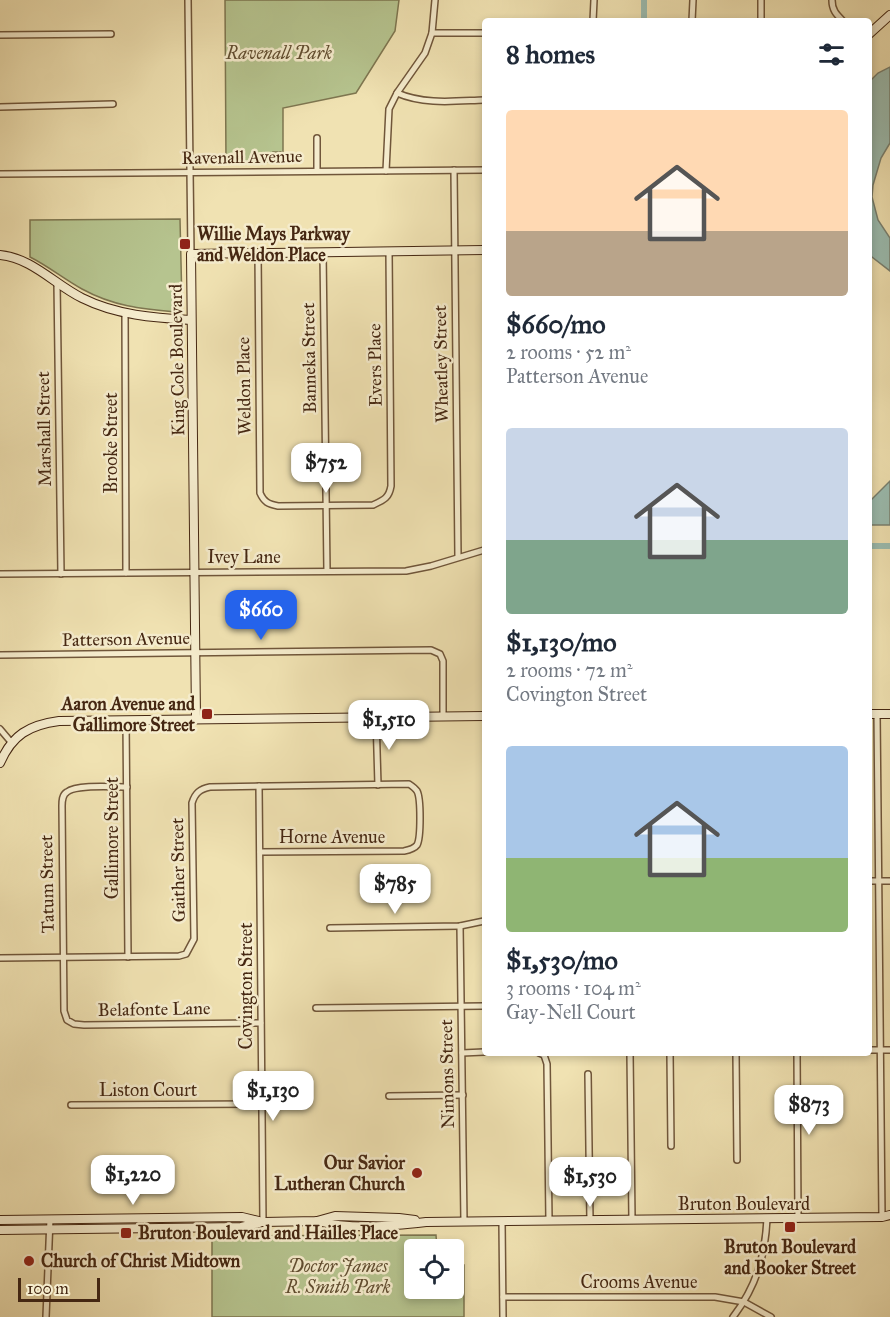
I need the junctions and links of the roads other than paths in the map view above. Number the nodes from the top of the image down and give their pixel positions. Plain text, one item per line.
1 (188, 0) edge
2 (435, 0) edge
3 (594, 0) edge
4 (693, 0) edge
5 (761, 0) edge
6 (832, 0) edge
7 (890, 15) edge
8 (593, 18) edge
9 (692, 18) edge
10 (761, 18) edge
11 (840, 18) edge
12 (872, 31) edge
13 (432, 33) junction
14 (482, 33) edge
15 (111, 34) dead end
16 (0, 35) edge
17 (397, 93) junction
18 (482, 100) edge
19 (113, 104) dead end
20 (0, 107) edge
21 (316, 138) dead end
22 (454, 170) junction
23 (482, 170) edge
24 (316, 171) junction
25 (386, 171) junction
26 (190, 173) junction
27 (0, 174) edge
28 (455, 250) junction
29 (482, 250) edge
30 (389, 251) junction
31 (323, 252) junction
32 (258, 253) junction
33 (190, 254) junction
34 (0, 255) edge
35 (57, 283) junction
36 (125, 313) junction
37 (191, 320) junction
38 (326, 506) junction
39 (482, 551) edge
40 (458, 557) junction
41 (327, 571) junction
42 (194, 572) junction
43 (126, 573) junction
44 (0, 574) edge
45 (61, 574) junction
46 (195, 653) junction
47 (0, 656) edge
48 (873, 714) edge
49 (890, 714) edge
50 (482, 716) edge
51 (376, 717) junction
52 (443, 717) junction
53 (196, 719) junction
54 (126, 720) junction
55 (0, 729) edge
56 (11, 741) junction
57 (0, 763) edge
58 (378, 784) junction
59 (259, 786) junction
60 (127, 787) junction
61 (260, 852) junction
62 (872, 881) edge
63 (880, 881) junction
64 (890, 881) edge
65 (482, 921) edge
66 (460, 926) junction
67 (330, 928) dead end
68 (63, 957) junction
69 (128, 957) junction
70 (0, 958) edge
71 (482, 1006) edge
72 (461, 1007) junction
73 (316, 1008) dead end
74 (261, 1023) junction
75 (84, 1025) joint
76 (872, 1050) edge
77 (880, 1050) junction
78 (890, 1050) edge
79 (482, 1052) edge
80 (462, 1053) junction
81 (543, 1056) edge
82 (630, 1056) edge
83 (670, 1056) edge
84 (736, 1056) edge
85 (796, 1056) edge
86 (588, 1074) dead end
87 (463, 1095) junction
88 (389, 1096) dead end
89 (261, 1104) junction
90 (71, 1105) dead end
91 (671, 1146) dead end
92 (737, 1160) dead end
93 (887, 1217) edge
94 (136, 1218) junction
95 (187, 1218) junction
96 (50, 1219) junction
97 (767, 1219) junction
98 (798, 1219) junction
99 (0, 1220) edge
100 (632, 1220) junction
101 (549, 1221) junction
102 (590, 1221) junction
103 (263, 1222) junction
104 (464, 1222) junction
105 (502, 1222) junction
106 (136, 1228) junction
107 (187, 1228) junction
108 (0, 1230) edge
109 (49, 1230) junction
110 (503, 1298) junction
111 (744, 1302) junction
112 (46, 1317) edge
113 (503, 1317) edge
114 (733, 1317) edge
115 (771, 1317) edge

1 - 26 street, King Cole Boulevard
2 - 13 street
3 - 8 street
4 - 9 street
5 - 10 street
6 - 11 street
7 - 12 street
13 - 14 street
13 - 17 street
15 - 16 street
17 - 18 street
17 - 25 street
19 - 20 street
21 - 24 street
22 - 23 street, Ravenall Avenue
22 - 25 street, Ravenall Avenue
22 - 28 street, Wheatley Street
24 - 25 street, Ravenall Avenue
24 - 26 street, Ravenall Avenue
26 - 27 street, Ravenall Avenue
26 - 33 street, King Cole Boulevard
28 - 29 street
28 - 30 street
28 - 40 street, Wheatley Street
30 - 31 street
30 - 38 street, Evers Place
31 - 32 street
31 - 38 street, Banneka Street
32 - 33 street
32 - 38 street, Weldon Place
33 - 37 street, King Cole Boulevard
34 - 35 street
35 - 36 street
35 - 45 street, Marshall Street
36 - 37 street
36 - 43 street, Brooke Street
37 - 42 street, King Cole Boulevard
38 - 41 street, Banneka Street
39 - 40 street, Ivey Lane
40 - 41 street, Ivey Lane
41 - 42 street, Ivey Lane
42 - 43 street, Ivey Lane
42 - 46 street, King Cole Boulevard
43 - 45 street, Ivey Lane
44 - 45 street, Ivey Lane
46 - 47 street, Patterson Avenue
46 - 52 street, Patterson Avenue
46 - 53 street, King Cole Boulevard
48 - 49 street
48 - 63 street
50 - 52 street
51 - 52 street
51 - 53 street
51 - 58 street
53 - 54 street
54 - 56 street
54 - 60 street, Gallimore Street
55 - 56 street
56 - 57 street
58 - 59 street
58 - 61 street, Horne Avenue
59 - 61 street, Covington Street
59 - 69 street, Gaither Street
60 - 68 street, Tatum Street
60 - 69 street, Gallimore Street
61 - 74 street, Covington Street
62 - 63 street
63 - 64 street
63 - 77 street
65 - 66 street
66 - 67 street
66 - 72 street, Nimons Street
68 - 69 street
68 - 70 street
68 - 75 street, Tatum Street
71 - 72 street
72 - 73 street
72 - 80 street, Nimons Street
74 - 75 street, Belafonte Lane
74 - 89 street, Covington Street
76 - 77 street
77 - 78 street
77 - 93 street
79 - 80 street
80 - 87 street, Nimons Street
81 - 101 street
82 - 100 street
83 - 91 street
84 - 92 street
85 - 98 street
86 - 102 street
87 - 88 street
87 - 104 street, Nimons Street
89 - 90 street, Liston Court
89 - 103 street, Covington Street
93 - 98 street, Bruton Boulevard
94 - 95 street, Bruton Boulevard
94 - 96 street, Bruton Boulevard
94 - 106 street
95 - 103 street, Bruton Boulevard
95 - 107 street
96 - 99 street, Bruton Boulevard
96 - 109 street
97 - 98 street, Bruton Boulevard
97 - 100 street, Bruton Boulevard
97 - 111 street
100 - 102 street, Bruton Boulevard
101 - 102 street, Bruton Boulevard
101 - 105 street, Bruton Boulevard
103 - 104 street, Bruton Boulevard
103 - 107 street, Bruton Boulevard
104 - 105 street, Bruton Boulevard
105 - 110 street
106 - 107 street, Bruton Boulevard
106 - 109 street, Bruton Boulevard
108 - 109 street, Bruton Boulevard
109 - 112 street
110 - 111 street, Crooms Avenue
110 - 113 street
111 - 114 street
111 - 115 street, Crooms Avenue

